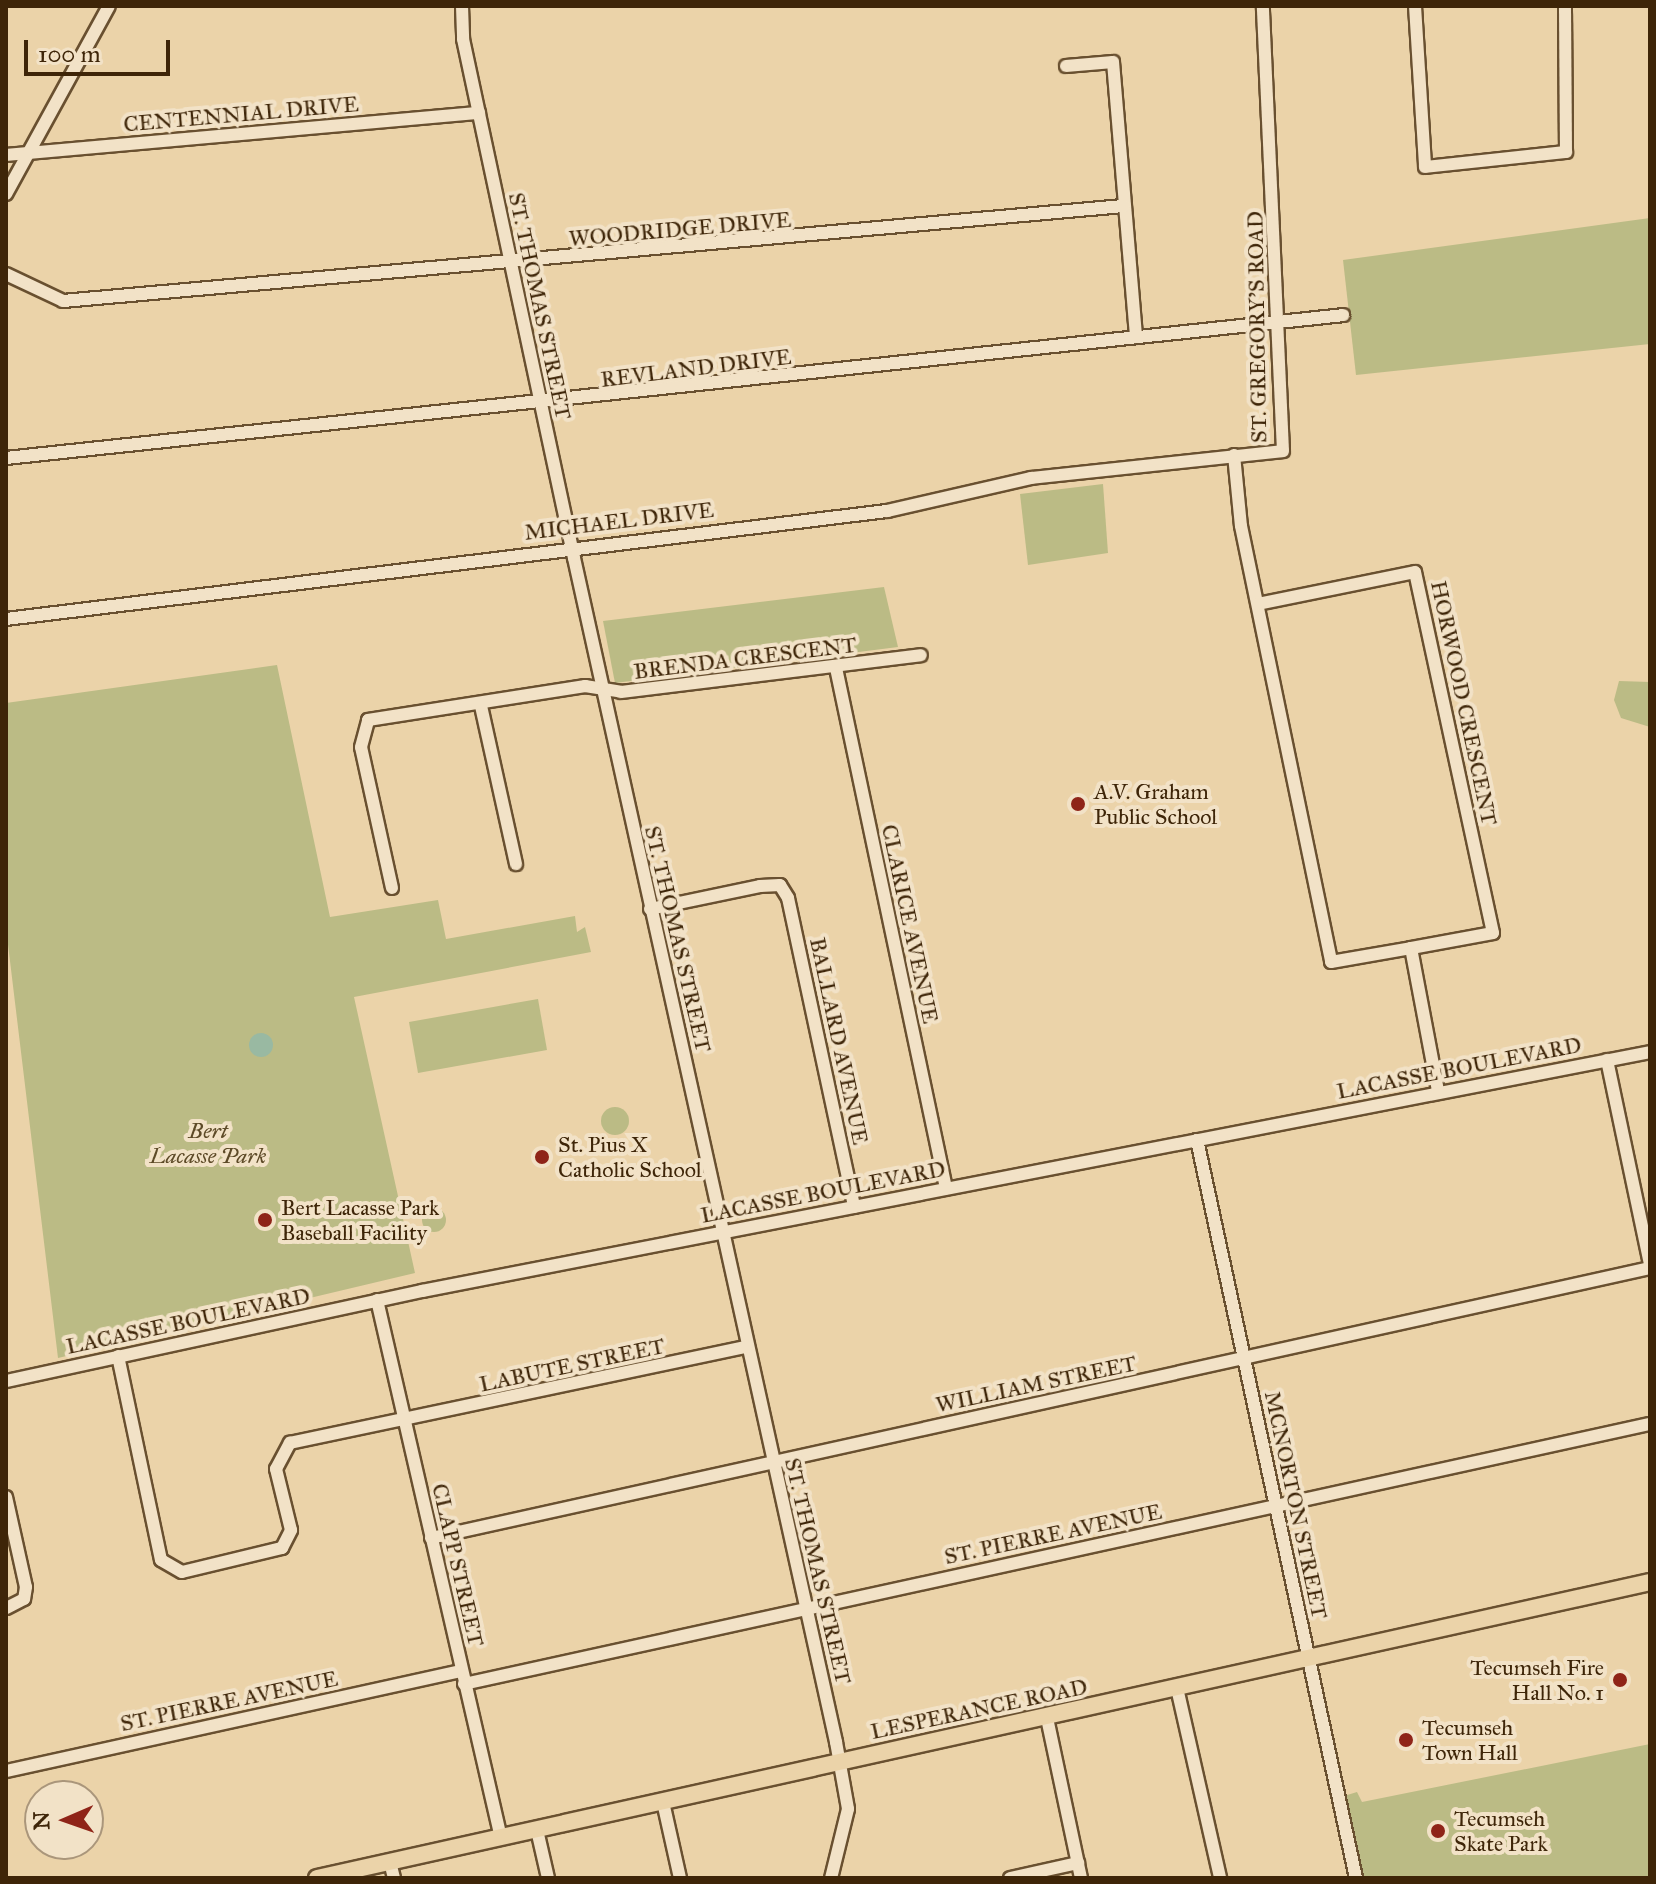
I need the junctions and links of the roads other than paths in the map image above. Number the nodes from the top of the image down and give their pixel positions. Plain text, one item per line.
1 (109, 6) edge
2 (462, 6) edge
3 (1263, 6) edge
4 (1415, 6) edge
5 (1565, 6) edge
6 (1066, 66) dead end
7 (479, 113) junction
8 (29, 153) junction
9 (6, 155) edge
10 (6, 194) edge
11 (1124, 206) junction
12 (511, 264) junction
13 (6, 274) edge
14 (1343, 315) dead end
15 (1273, 322) junction
16 (1136, 337) junction
17 (541, 405) junction
18 (1234, 455) junction
19 (6, 458) edge
20 (571, 546) junction
21 (1258, 604) junction
22 (6, 619) edge
23 (921, 655) dead end
24 (836, 668) junction
25 (603, 690) junction
26 (481, 706) junction
27 (516, 864) dead end
28 (392, 888) dead end
29 (650, 909) junction
30 (1411, 948) junction
31 (1650, 1052) edge
32 (1607, 1060) junction
33 (1438, 1091) junction
34 (1197, 1140) junction
35 (946, 1188) junction
36 (854, 1207) junction
37 (721, 1232) junction
38 (1650, 1266) edge
39 (377, 1300) junction
40 (747, 1347) junction
41 (118, 1356) junction
42 (1243, 1359) junction
43 (6, 1381) edge
44 (406, 1422) junction
45 (1650, 1424) edge
46 (773, 1463) junction
47 (6, 1497) edge
48 (1275, 1506) junction
49 (431, 1538) junction
50 (1650, 1582) edge
51 (6, 1608) edge
52 (807, 1609) junction
53 (1309, 1660) junction
54 (463, 1678) junction
55 (1177, 1688) junction
56 (1047, 1718) junction
57 (839, 1762) junction
58 (6, 1771) edge
59 (663, 1802) junction
60 (537, 1830) junction
61 (501, 1838) junction
62 (1078, 1863) junction
63 (392, 1870) edge
64 (317, 1878) edge
65 (548, 1878) edge
66 (680, 1878) edge
67 (831, 1878) edge
68 (1010, 1878) edge
69 (1081, 1878) edge
70 (1220, 1878) edge
71 (1356, 1878) edge

1 - 8 street
2 - 7 street, ST. THOMAS STREET
3 - 15 street, ST. GREGORY'S ROAD
4 - 5 street
6 - 11 street
7 - 8 street, CENTENNIAL DRIVE
7 - 12 street, ST. THOMAS STREET
8 - 9 street, CENTENNIAL DRIVE
8 - 10 street
11 - 12 street, WOODRIDGE DRIVE
11 - 16 street
12 - 13 street, WOODRIDGE DRIVE
12 - 17 street, ST. THOMAS STREET
14 - 15 street, REVLAND DRIVE
15 - 16 street, REVLAND DRIVE
15 - 18 street, ST. GREGORY'S ROAD
16 - 17 street, REVLAND DRIVE
17 - 19 street, REVLAND DRIVE
17 - 20 street, ST. THOMAS STREET
18 - 20 street, MICHAEL DRIVE
18 - 21 street, ST. GREGORY'S ROAD
20 - 22 street, MICHAEL DRIVE
20 - 25 street, ST. THOMAS STREET
21 - 30 street, HORWOOD CRESCENT
21 - 30 street, HORWOOD CRESCENT
23 - 24 street, BRENDA CRESCENT
24 - 25 street, BRENDA CRESCENT
24 - 35 street, CLARICE AVENUE
25 - 26 street, BRENDA CRESCENT
25 - 29 street, ST. THOMAS STREET
26 - 27 street
26 - 28 street, BRENDA CRESCENT
29 - 36 street, BALLARD AVENUE
29 - 37 street, ST. THOMAS STREET
30 - 33 street
31 - 32 street, LACASSE BOULEVARD
32 - 33 street, LACASSE BOULEVARD
32 - 38 street
33 - 34 street, LACASSE BOULEVARD
34 - 35 street, LACASSE BOULEVARD
34 - 42 street, MCNORTON STREET
35 - 36 street, LACASSE BOULEVARD
36 - 37 street, LACASSE BOULEVARD
37 - 39 street, LACASSE BOULEVARD
37 - 40 street, ST. THOMAS STREET
38 - 42 street, WILLIAM STREET
39 - 41 street, LACASSE BOULEVARD
39 - 44 street, CLAPP STREET
40 - 44 street, LABUTE STREET
40 - 46 street, ST. THOMAS STREET
41 - 43 street, LACASSE BOULEVARD
41 - 44 street, LABUTE STREET
42 - 46 street, WILLIAM STREET
42 - 48 street, MCNORTON STREET
44 - 49 street, CLAPP STREET
45 - 48 street, ST. PIERRE AVENUE
46 - 49 street, WILLIAM STREET
46 - 52 street, ST. THOMAS STREET
47 - 51 street
48 - 52 street, ST. PIERRE AVENUE
48 - 53 street, MCNORTON STREET
49 - 54 street, CLAPP STREET
50 - 53 main road, LESPERANCE ROAD
52 - 54 street, ST. PIERRE AVENUE
52 - 57 street, ST. THOMAS STREET
53 - 55 main road, LESPERANCE ROAD
53 - 71 street, MCNORTON STREET
54 - 58 street, ST. PIERRE AVENUE
54 - 61 street, CLAPP STREET
55 - 56 main road, LESPERANCE ROAD
55 - 70 street
56 - 57 main road, LESPERANCE ROAD
56 - 62 street
57 - 59 main road, LESPERANCE ROAD
57 - 67 street, ST. THOMAS STREET
59 - 60 main road, LESPERANCE ROAD
59 - 66 street
60 - 61 main road, LESPERANCE ROAD
60 - 65 street
61 - 63 main road, LESPERANCE ROAD
62 - 68 street
62 - 69 street
63 - 64 main road, LESPERANCE ROAD

